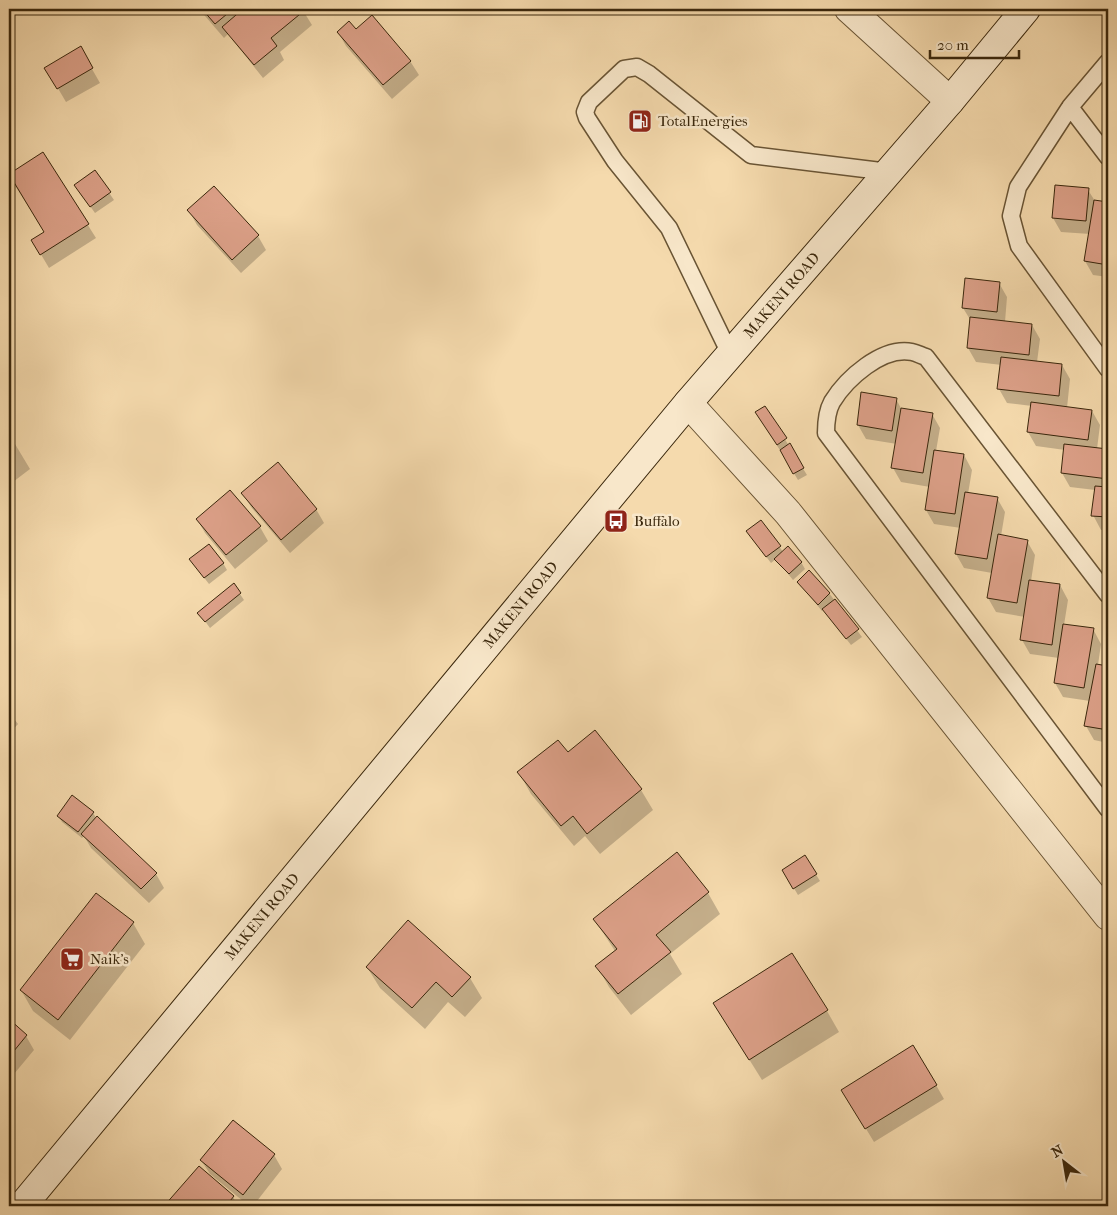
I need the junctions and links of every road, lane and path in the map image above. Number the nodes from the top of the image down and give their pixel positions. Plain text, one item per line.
1 (849, 9) edge
2 (1026, 9) edge
3 (1108, 62) edge
4 (950, 101) junction
5 (1070, 107) junction
6 (1108, 157) edge
7 (888, 172) junction
8 (730, 354) junction
9 (1108, 370) edge
10 (688, 403) junction
11 (1108, 595) edge
12 (1108, 810) edge
13 (1107, 913) edge
14 (22, 1206) edge

1 - 4 main road
2 - 4 main road, MAKENI ROAD
3 - 5 lane
4 - 7 main road, MAKENI ROAD
5 - 6 lane
5 - 9 lane
7 - 8 main road, MAKENI ROAD
7 - 8 lane
8 - 10 main road, MAKENI ROAD
10 - 13 main road
10 - 14 main road, MAKENI ROAD
11 - 12 lane

